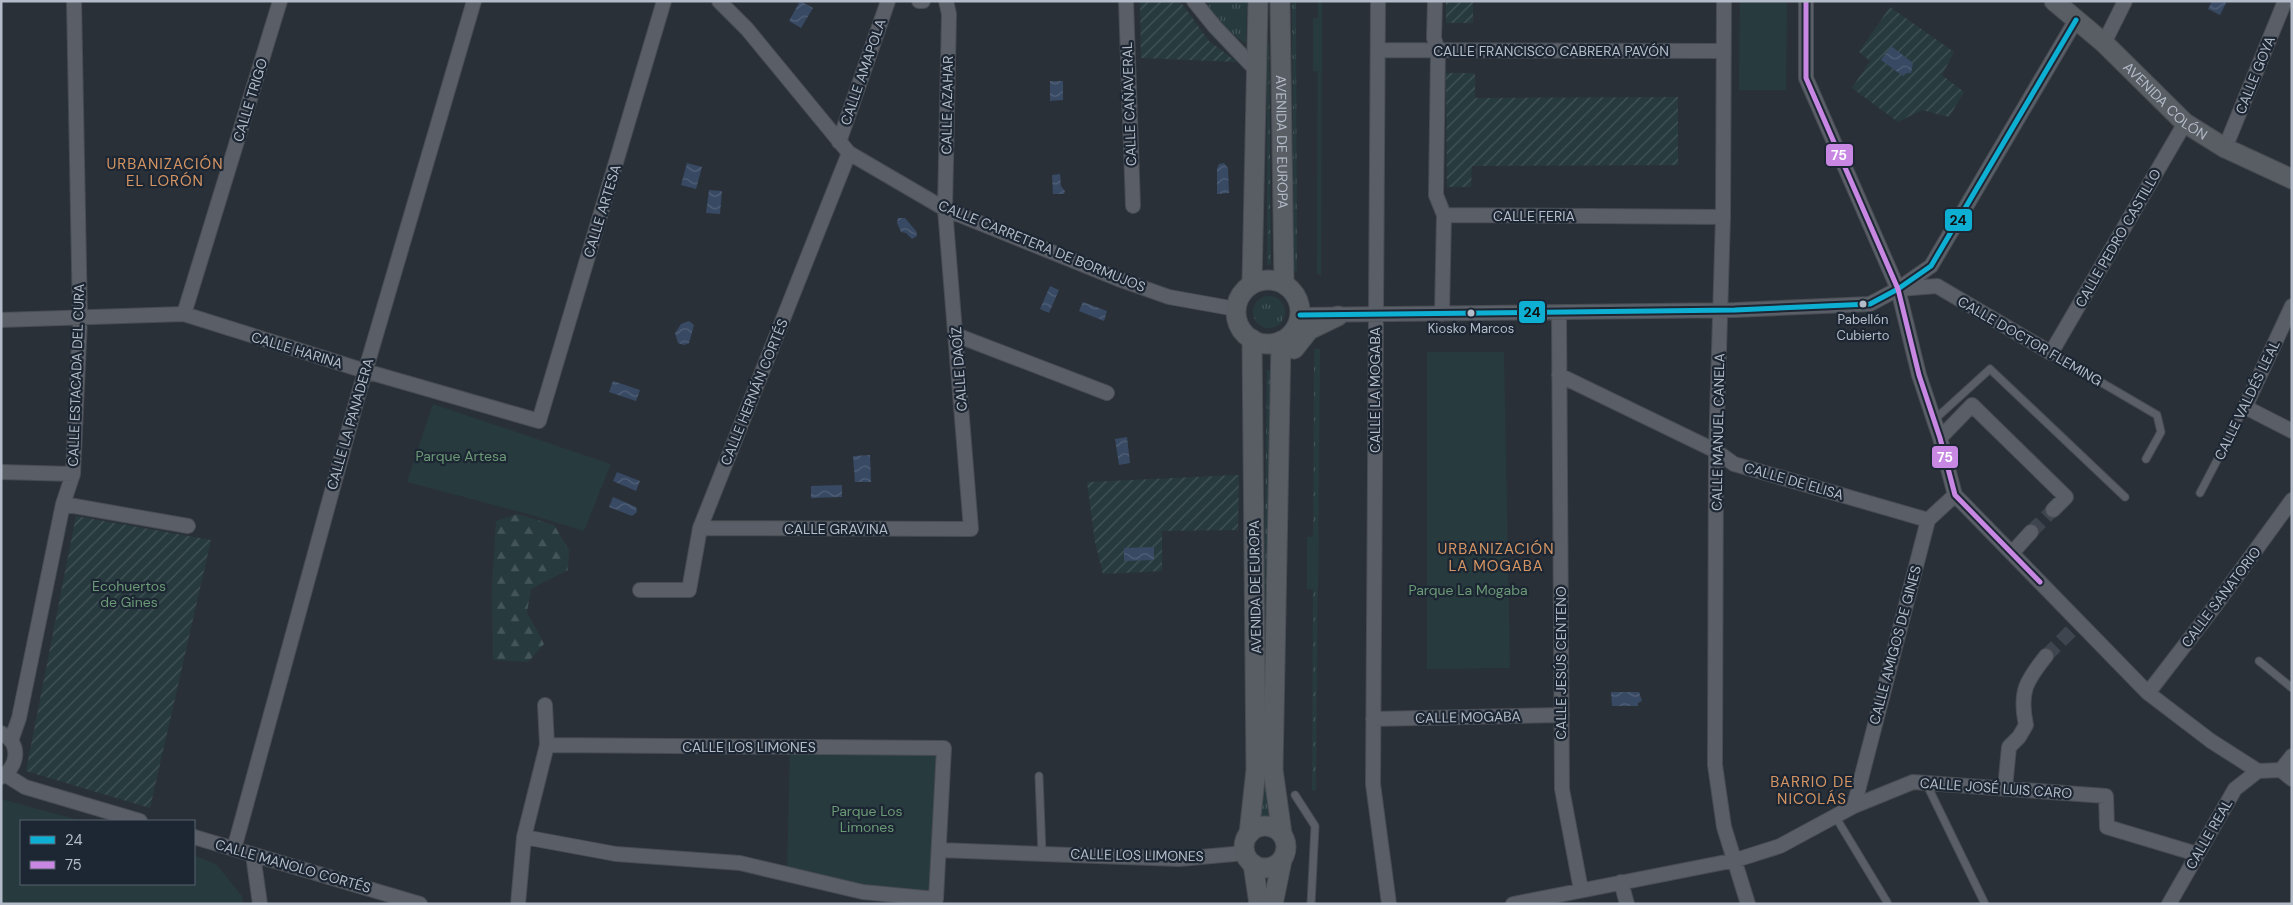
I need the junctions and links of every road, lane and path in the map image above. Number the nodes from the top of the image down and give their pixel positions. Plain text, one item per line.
1 (74, 1) edge
2 (280, 1) edge
3 (474, 1) edge
4 (664, 1) edge
5 (719, 1) edge
6 (888, 1) edge
7 (946, 1) edge
8 (1126, 1) edge
9 (1194, 1) edge
10 (1258, 1) edge
11 (1270, 1) edge
12 (1280, 1) edge
13 (1378, 1) edge
14 (1435, 1) edge
15 (1724, 1) edge
16 (1806, 1) edge
17 (2054, 1) edge
18 (2125, 1) edge
19 (2285, 1) edge
20 (2076, 20) junction
21 (1280, 36) junction
22 (2104, 43) junction
23 (1378, 50) junction
24 (1438, 51) junction
25 (1724, 51) junction
26 (1256, 70) junction
27 (2185, 123) junction
28 (839, 142) junction
29 (2225, 148) junction
30 (849, 153) junction
31 (2292, 179) edge
32 (1133, 206) dead end
33 (945, 209) junction
34 (1444, 215) junction
35 (1723, 217) junction
36 (1252, 283) junction
37 (1284, 284) junction
38 (1898, 289) junction
39 (2292, 306) edge
40 (1236, 309) junction
41 (1721, 310) junction
42 (1559, 313) junction
43 (184, 314) junction
44 (1375, 314) junction
45 (1442, 314) junction
46 (1300, 315) junction
47 (1338, 316) junction
48 (80, 319) junction
49 (1, 320) edge
50 (956, 335) junction
51 (1252, 339) junction
52 (1281, 341) junction
53 (2051, 353) junction
54 (365, 371) junction
55 (1559, 375) junction
56 (1280, 385) junction
57 (1107, 393) dead end
58 (2245, 408) junction
59 (539, 421) joint
60 (1934, 421) junction
61 (2292, 431) edge
62 (1940, 438) junction
63 (1716, 451) junction
64 (2146, 459) dead end
65 (1, 472) edge
66 (73, 474) junction
67 (2200, 493) dead end
68 (1955, 495) junction
69 (2126, 497) dead end
70 (2292, 500) edge
71 (63, 504) junction
72 (2053, 510) tunnel mouth
73 (1928, 520) junction
74 (188, 526) dead end
75 (700, 528) junction
76 (971, 529) joint
77 (2031, 532) tunnel mouth
78 (2012, 553) junction
79 (640, 590) dead end
80 (2046, 656) tunnel mouth
81 (2258, 661) dead end
82 (2292, 688) edge
83 (2148, 693) junction
84 (545, 705) dead end
85 (1562, 715) junction
86 (1373, 719) junction
87 (6, 737) edge
88 (547, 745) junction
89 (2292, 756) edge
90 (2281, 770) junction
91 (2258, 771) junction
92 (4, 776) edge
93 (1039, 776) dead end
94 (2292, 779) edge
95 (1926, 782) junction
96 (2005, 788) junction
97 (1295, 795) dead end
98 (1854, 806) junction
99 (1835, 816) junction
100 (137, 820) edge
101 (1249, 834) junction
102 (1282, 834) junction
103 (195, 837) edge
104 (524, 837) junction
105 (234, 849) junction
106 (939, 850) junction
107 (1042, 854) junction
108 (2197, 854) junction
109 (253, 855) junction
110 (1249, 858) junction
111 (1282, 860) junction
112 (1736, 860) junction
113 (1621, 882) junction
114 (1582, 890) junction
115 (863, 898) edge
116 (1887, 902) dead end
117 (260, 904) edge
118 (420, 904) edge
119 (518, 904) edge
120 (1259, 904) edge
121 (1273, 904) edge
122 (1311, 904) edge
123 (1389, 904) edge
124 (1513, 904) edge
125 (1627, 904) edge
126 (1748, 904) edge
127 (1985, 904) edge
128 (2168, 904) edge

1 - 48 street, CALLE ESTACADA DEL CURA
2 - 43 street, CALLE TRIGO
3 - 54 street, CALLE LA PANADERA
4 - 59 street, CALLE ARTESA
5 - 28 street, CALLE CARRETERA DE BORMUJOS
6 - 28 street, CALLE AMAPOLA
7 - 33 street, CALLE AZAHAR
8 - 32 street, CALLE CAÑAVERAL
9 - 26 street
10 - 26 main road, AVENIDA DE EUROPA
11 - 21 main road
12 - 21 main road, AVENIDA DE EUROPA
13 - 23 street, CALLE LA MOGABA
14 - 24 street
15 - 25 street, CALLE MANUEL CANELA
16 - 38 street
17 - 20 main road, AVENIDA COLÓN
18 - 22 street
19 - 29 street, CALLE GOYA
20 - 22 main road, AVENIDA COLÓN
20 - 38 street
21 - 37 main road, AVENIDA DE EUROPA
22 - 27 main road, AVENIDA COLÓN
23 - 24 street, CALLE FRANCISCO CABRERA PAVÓN
23 - 44 street, CALLE LA MOGABA
24 - 25 street, CALLE FRANCISCO CABRERA PAVÓN
24 - 34 street
25 - 35 street, CALLE MANUEL CANELA
26 - 36 main road, AVENIDA DE EUROPA
27 - 29 main road, AVENIDA COLÓN
27 - 53 street, CALLE PEDRO CASTILLO
28 - 30 street, CALLE CARRETERA DE BORMUJOS
29 - 31 main road, AVENIDA COLÓN
30 - 33 street, CALLE CARRETERA DE BORMUJOS
30 - 75 street, CALLE HERNÁN CORTÉS
33 - 40 street, CALLE CARRETERA DE BORMUJOS
33 - 50 street, CALLE DAOÍZ
34 - 35 street, CALLE FERIA
34 - 45 street
35 - 41 street, CALLE MANUEL CANELA
36 - 37 main road
36 - 40 main road
37 - 46 main road
38 - 41 street
38 - 53 street, CALLE DOCTOR FLEMING
38 - 60 street
39 - 58 street, CALLE VALDÉS LEAL
40 - 51 main road
41 - 42 street
41 - 63 street, CALLE MANUEL CANELA
42 - 45 street
42 - 55 street, CALLE JESÚS CENTENO
43 - 48 street, CALLE HARINA
43 - 54 street, CALLE HARINA
44 - 45 street
44 - 47 street
44 - 86 street, CALLE LA MOGABA
46 - 47 street
46 - 52 main road
47 - 56 main road
48 - 49 street, CALLE HARINA
48 - 66 street, CALLE ESTACADA DEL CURA
50 - 57 street
50 - 76 street, CALLE DAOÍZ
51 - 52 main road
51 - 101 main road, AVENIDA DE EUROPA
52 - 56 main road, AVENIDA DE EUROPA
53 - 64 lane, CALLE DOCTOR FLEMING
54 - 59 street, CALLE HARINA
54 - 105 street, CALLE LA PANADERA
55 - 63 street, CALLE DE ELISA
55 - 85 street, CALLE JESÚS CENTENO
56 - 102 main road, AVENIDA DE EUROPA
58 - 61 street
58 - 67 lane, CALLE VALDÉS LEAL
60 - 62 street
60 - 69 lane
62 - 68 street
62 - 72 street
63 - 73 street, CALLE DE ELISA
63 - 112 street, CALLE MANUEL CANELA
65 - 66 street
66 - 71 street, CALLE ESTACADA DEL CURA
68 - 73 street
68 - 78 street
70 - 83 street, CALLE SANATORIO
71 - 74 street
71 - 87 street, CALLE ESTACADA DEL CURA
73 - 98 street, CALLE AMIGOS DE GINES
75 - 76 street, CALLE GRAVINA
75 - 79 street, CALLE HERNÁN CORTÉS
77 - 78 street
78 - 83 street
80 - 96 street
81 - 82 lane
83 - 91 street
84 - 88 street
85 - 86 street, CALLE MOGABA
85 - 114 street, CALLE JESÚS CENTENO
86 - 123 street, CALLE LA MOGABA
87 - 92 street
88 - 104 street
88 - 106 street, CALLE LOS LIMONES
89 - 90 street
90 - 91 street
90 - 94 street
91 - 108 street, CALLE REAL
92 - 100 street
93 - 107 lane
95 - 96 street, CALLE JOSÉ LUIS CARO
95 - 98 street, CALLE JOSÉ LUIS CARO
95 - 127 lane
96 - 108 street, CALLE JOSÉ LUIS CARO
97 - 122 lane
98 - 99 street, CALLE JOSÉ LUIS CARO
99 - 112 street, CALLE JOSÉ LUIS CARO
99 - 116 lane
101 - 102 main road
101 - 110 main road
102 - 111 main road
103 - 105 street, CALLE MANOLO CORTÉS
104 - 115 street, CALLE LOS LIMONES
104 - 119 street
105 - 109 street, CALLE MANOLO CORTÉS
106 - 107 street, CALLE LOS LIMONES
106 - 115 street, CALLE LOS LIMONES
107 - 110 street, CALLE LOS LIMONES
108 - 128 street, CALLE REAL
109 - 117 street
109 - 118 street, CALLE MANOLO CORTÉS
110 - 111 main road
110 - 120 main road
111 - 121 main road
112 - 113 street, CALLE JOSÉ LUIS CARO
112 - 126 street, CALLE MANUEL CANELA
113 - 114 street, CALLE JOSÉ LUIS CARO
113 - 125 street
114 - 124 street, CALLE JOSÉ LUIS CARO

